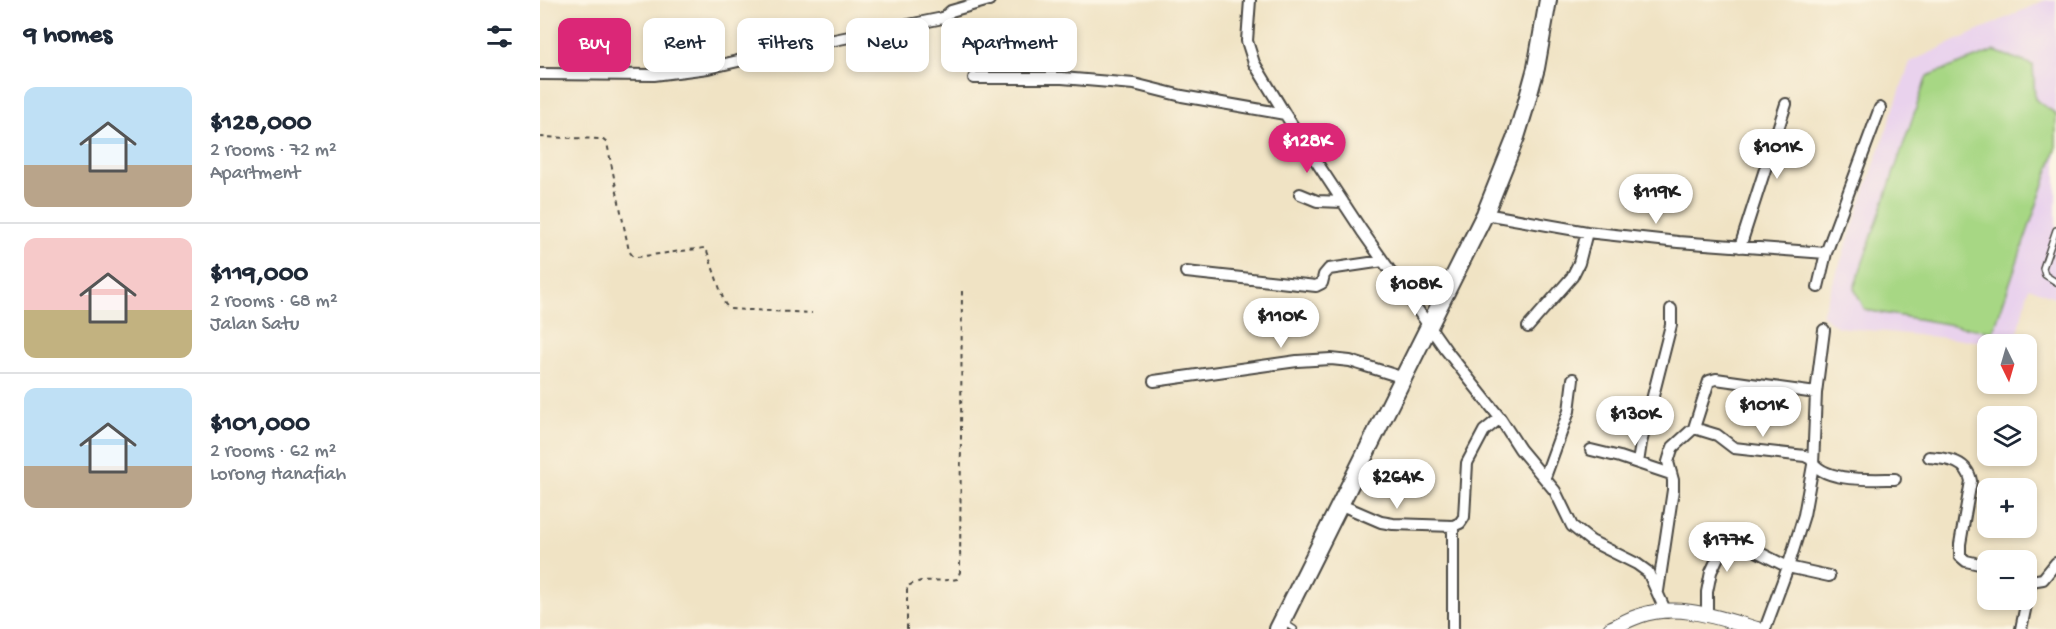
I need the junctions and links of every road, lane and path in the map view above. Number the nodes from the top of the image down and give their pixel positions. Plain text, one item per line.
1 (944, 0) edge
2 (990, 0) edge
3 (1250, 0) edge
4 (1548, 0) edge
5 (951, 11) junction
6 (540, 74) edge
7 (974, 78) dead end
8 (1786, 104) dead end
9 (1880, 108) dead end
10 (1285, 114) junction
11 (540, 136) edge
12 (1300, 194) dead end
13 (1343, 202) junction
14 (1485, 214) junction
15 (2056, 231) edge
16 (1587, 232) junction
17 (1740, 247) junction
18 (1826, 253) junction
19 (1383, 261) junction
20 (1186, 272) dead end
21 (2056, 282) edge
22 (962, 287) dead end
23 (1818, 287) dead end
24 (1671, 309) dead end
25 (812, 313) dead end
26 (1429, 327) junction
27 (1528, 327) dead end
28 (1824, 330) dead end
29 (1404, 378) junction
30 (1573, 379) dead end
31 (1154, 381) dead end
32 (1816, 393) junction
33 (1500, 418) junction
34 (1694, 428) junction
35 (1591, 450) dead end
36 (1929, 457) dead end
37 (1638, 463) junction
38 (1813, 465) junction
39 (1671, 474) junction
40 (1545, 477) junction
41 (1895, 479) dead end
42 (1339, 504) junction
43 (1453, 526) junction
44 (1721, 531) dead end
45 (1750, 548) dead end
46 (2056, 563) edge
47 (1977, 564) edge
48 (1788, 567) junction
49 (1829, 576) dead end
50 (2037, 579) edge
51 (1658, 591) junction
52 (2024, 610) edge
53 (1666, 612) junction
54 (1707, 614) junction
55 (1285, 626) edge
56 (907, 629) edge
57 (1453, 629) edge
58 (1610, 629) edge
59 (1757, 629) edge
60 (1765, 629) edge
61 (2021, 629) edge

1 - 5 street
2 - 5 street
3 - 10 street
4 - 14 main road
5 - 6 street
7 - 10 street
8 - 17 street
9 - 18 street
10 - 13 street
11 - 25 path
12 - 13 street
13 - 19 street
14 - 16 street
14 - 26 main road
15 - 21 lane
16 - 17 street
16 - 27 street
17 - 18 street
18 - 23 street
19 - 20 street
19 - 26 street
22 - 56 path
24 - 37 street
26 - 29 main road
26 - 33 street
28 - 32 street
29 - 31 street
29 - 42 main road
30 - 40 street
32 - 34 street
32 - 38 street
33 - 40 street
33 - 43 street
34 - 38 street
34 - 39 street
35 - 37 street
36 - 47 street
37 - 39 street
38 - 41 street
38 - 48 street
39 - 51 street
40 - 51 street
42 - 43 street
42 - 55 main road
43 - 57 street
44 - 54 street
45 - 48 street
46 - 50 street
48 - 49 street
48 - 60 street
51 - 53 street
52 - 61 street
53 - 54 street
53 - 58 street
54 - 59 street

